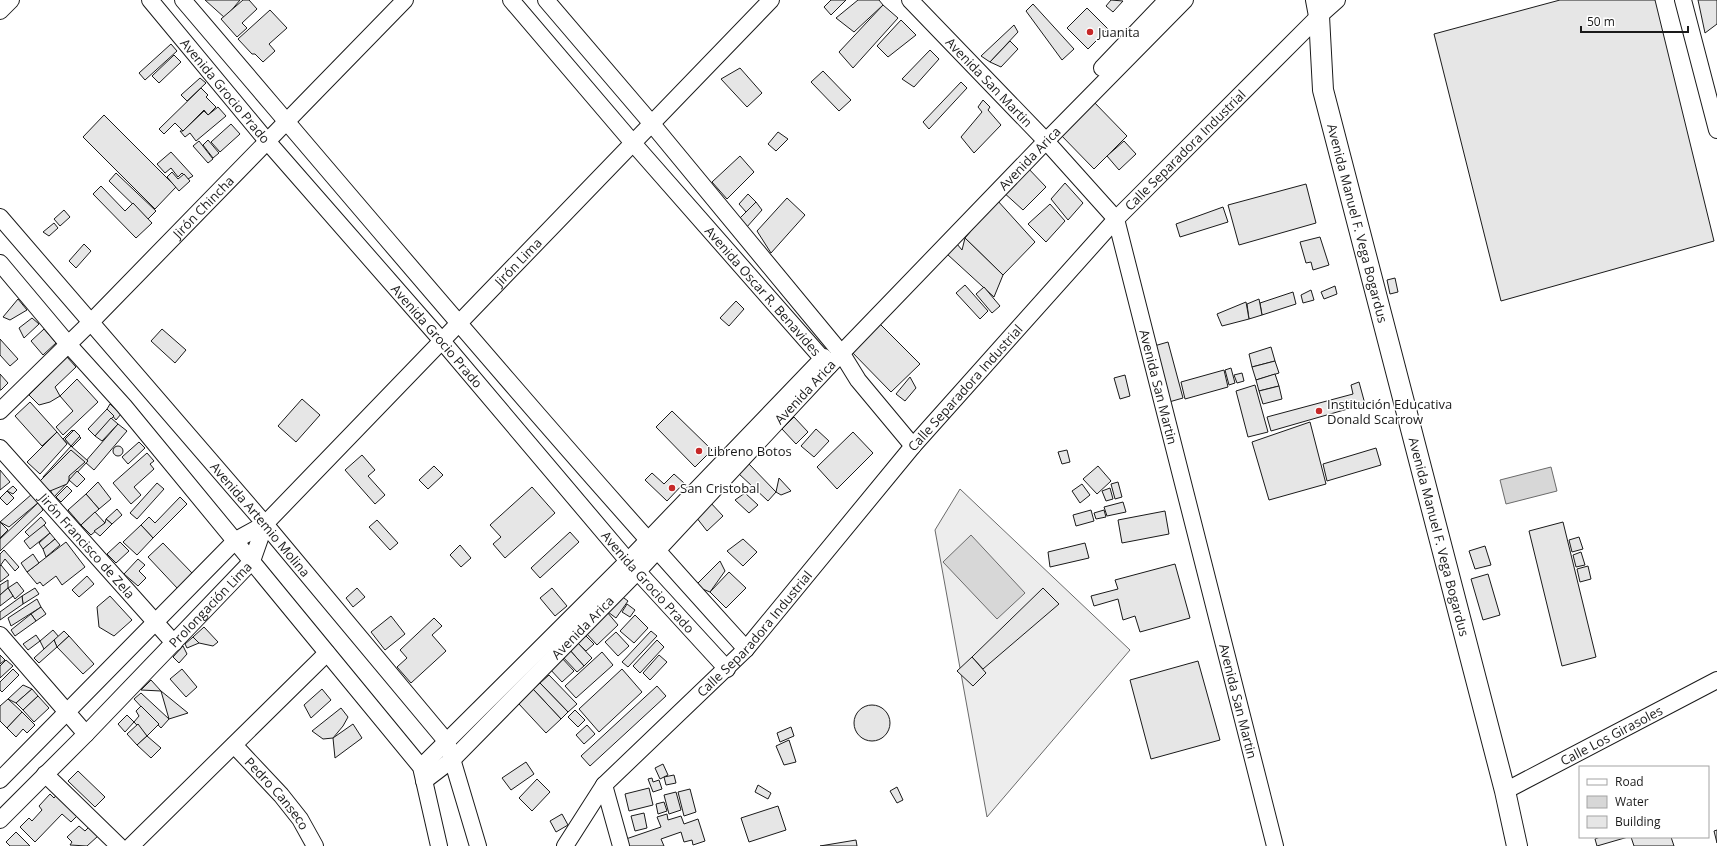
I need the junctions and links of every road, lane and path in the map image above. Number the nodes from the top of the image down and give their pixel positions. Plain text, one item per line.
1 (11, 0) edge
2 (150, 0) edge
3 (184, 0) edge
4 (405, 0) edge
5 (511, 0) edge
6 (546, 0) edge
7 (771, 0) edge
8 (910, 0) edge
9 (1167, 0) edge
10 (1185, 0) edge
11 (1337, 0) edge
12 (1684, 0) edge
13 (1317, 8) edge
14 (0, 11) edge
15 (1711, 87) edge
16 (286, 122) junction
17 (652, 124) junction
18 (1717, 130) edge
19 (1043, 137) junction
20 (267, 141) junction
21 (633, 143) junction
22 (0, 217) edge
23 (1116, 219) junction
24 (0, 263) edge
25 (90, 323) junction
26 (459, 323) junction
27 (442, 341) junction
28 (68, 344) junction
29 (839, 349) junction
30 (826, 363) junction
31 (858, 380) junction
32 (0, 412) edge
33 (913, 446) junction
34 (0, 448) edge
35 (265, 524) junction
36 (236, 540) junction
37 (652, 546) junction
38 (252, 561) junction
39 (633, 566) junction
40 (156, 622) junction
41 (0, 635) edge
42 (174, 643) junction
43 (746, 649) junction
44 (327, 653) junction
45 (726, 669) junction
46 (1717, 680) edge
47 (67, 712) junction
48 (86, 734) junction
49 (447, 742) junction
50 (234, 745) junction
51 (453, 759) junction
52 (45, 774) junction
53 (423, 774) junction
54 (0, 780) edge
55 (604, 786) junction
56 (1505, 790) junction
57 (1, 817) edge
58 (120, 846) edge
59 (131, 846) edge
60 (315, 846) edge
61 (439, 846) edge
62 (478, 846) edge
63 (565, 846) edge
64 (621, 846) edge
65 (1276, 846) edge
66 (1517, 846) edge

1 - 14 street
2 - 20 street, Avenida Grocio Prado
3 - 16 street, Avenida Grocio Prado
4 - 16 street, Jirón Chincha
5 - 21 street, Avenida Oscar R. Benavides
6 - 17 street, Avenida Oscar R. Benavides
7 - 17 street, Jirón Lima
8 - 19 street, Avenida San Martin
9 - 19 street, Avenida Arica
10 - 19 street, Avenida Arica
11 - 13 street, Calle Separadora Industrial
12 - 15 street
13 - 23 street, Calle Separadora Industrial
13 - 56 main road, Avenida Manuel F. Vega Bogardus
15 - 18 street
16 - 20 street, Jirón Chincha
16 - 26 street, Avenida Grocio Prado
17 - 21 street, Jirón Lima
17 - 29 street, Avenida Oscar R. Benavides
19 - 23 street, Avenida San Martin
19 - 29 street, Avenida Arica
20 - 25 street, Jirón Chincha
20 - 27 street, Avenida Grocio Prado
21 - 26 street, Jirón Lima
21 - 30 street, Avenida Oscar R. Benavides
22 - 25 street, Avenida Artemio Molina
23 - 33 street, Calle Separadora Industrial
23 - 65 street, Avenida San Martin
24 - 28 street
25 - 28 street, Jirón Chincha
25 - 35 street, Avenida Artemio Molina
26 - 27 street, Jirón Lima
26 - 37 street, Avenida Grocio Prado
27 - 35 street, Jirón Lima
27 - 39 street, Avenida Grocio Prado
28 - 32 street, Jirón Chincha
28 - 36 street
29 - 30 street, Avenida Arica
29 - 31 street, Avenida Oscar R. Benavides
30 - 31 street, Avenida Oscar R. Benavides
30 - 37 street, Avenida Arica
31 - 33 street
33 - 43 street, Calle Separadora Industrial
34 - 40 street, Jirón Francisco de Zela
35 - 36 street, Prolongación Lima
35 - 38 street, Prolongación Lima
35 - 49 street, Avenida Artemio Molina
36 - 38 street
36 - 40 street, Prolongación Lima
37 - 39 street, Avenida Arica
37 - 43 street, Avenida Grocio Prado
38 - 42 street, Prolongación Lima
38 - 44 street
39 - 45 street, Avenida Grocio Prado
39 - 49 street, Avenida Arica
39 - 51 street, Avenida Arica
40 - 42 street, Jirón Francisco de Zela
40 - 47 street, Prolongación Lima
41 - 47 street
42 - 48 street, Prolongación Lima
43 - 45 street, Calle Separadora Industrial
44 - 50 street
44 - 53 street
45 - 55 street, Calle Separadora Industrial
46 - 56 street, Calle Los Girasoles
47 - 48 street
47 - 54 street, Prolongación Lima
48 - 52 street, Prolongación Lima
49 - 51 street, Avenida Artemio Molina
49 - 53 street, Avenida Arica
50 - 59 street
50 - 60 street, Pedro Canseco
51 - 53 street, Avenida Arica
51 - 62 street, Avenida Artemio Molina
52 - 57 street, Prolongación Lima
52 - 58 street
53 - 61 street
55 - 63 street, Calle Separadora Industrial
55 - 64 street
56 - 66 main road, Avenida Manuel F. Vega Bogardus

